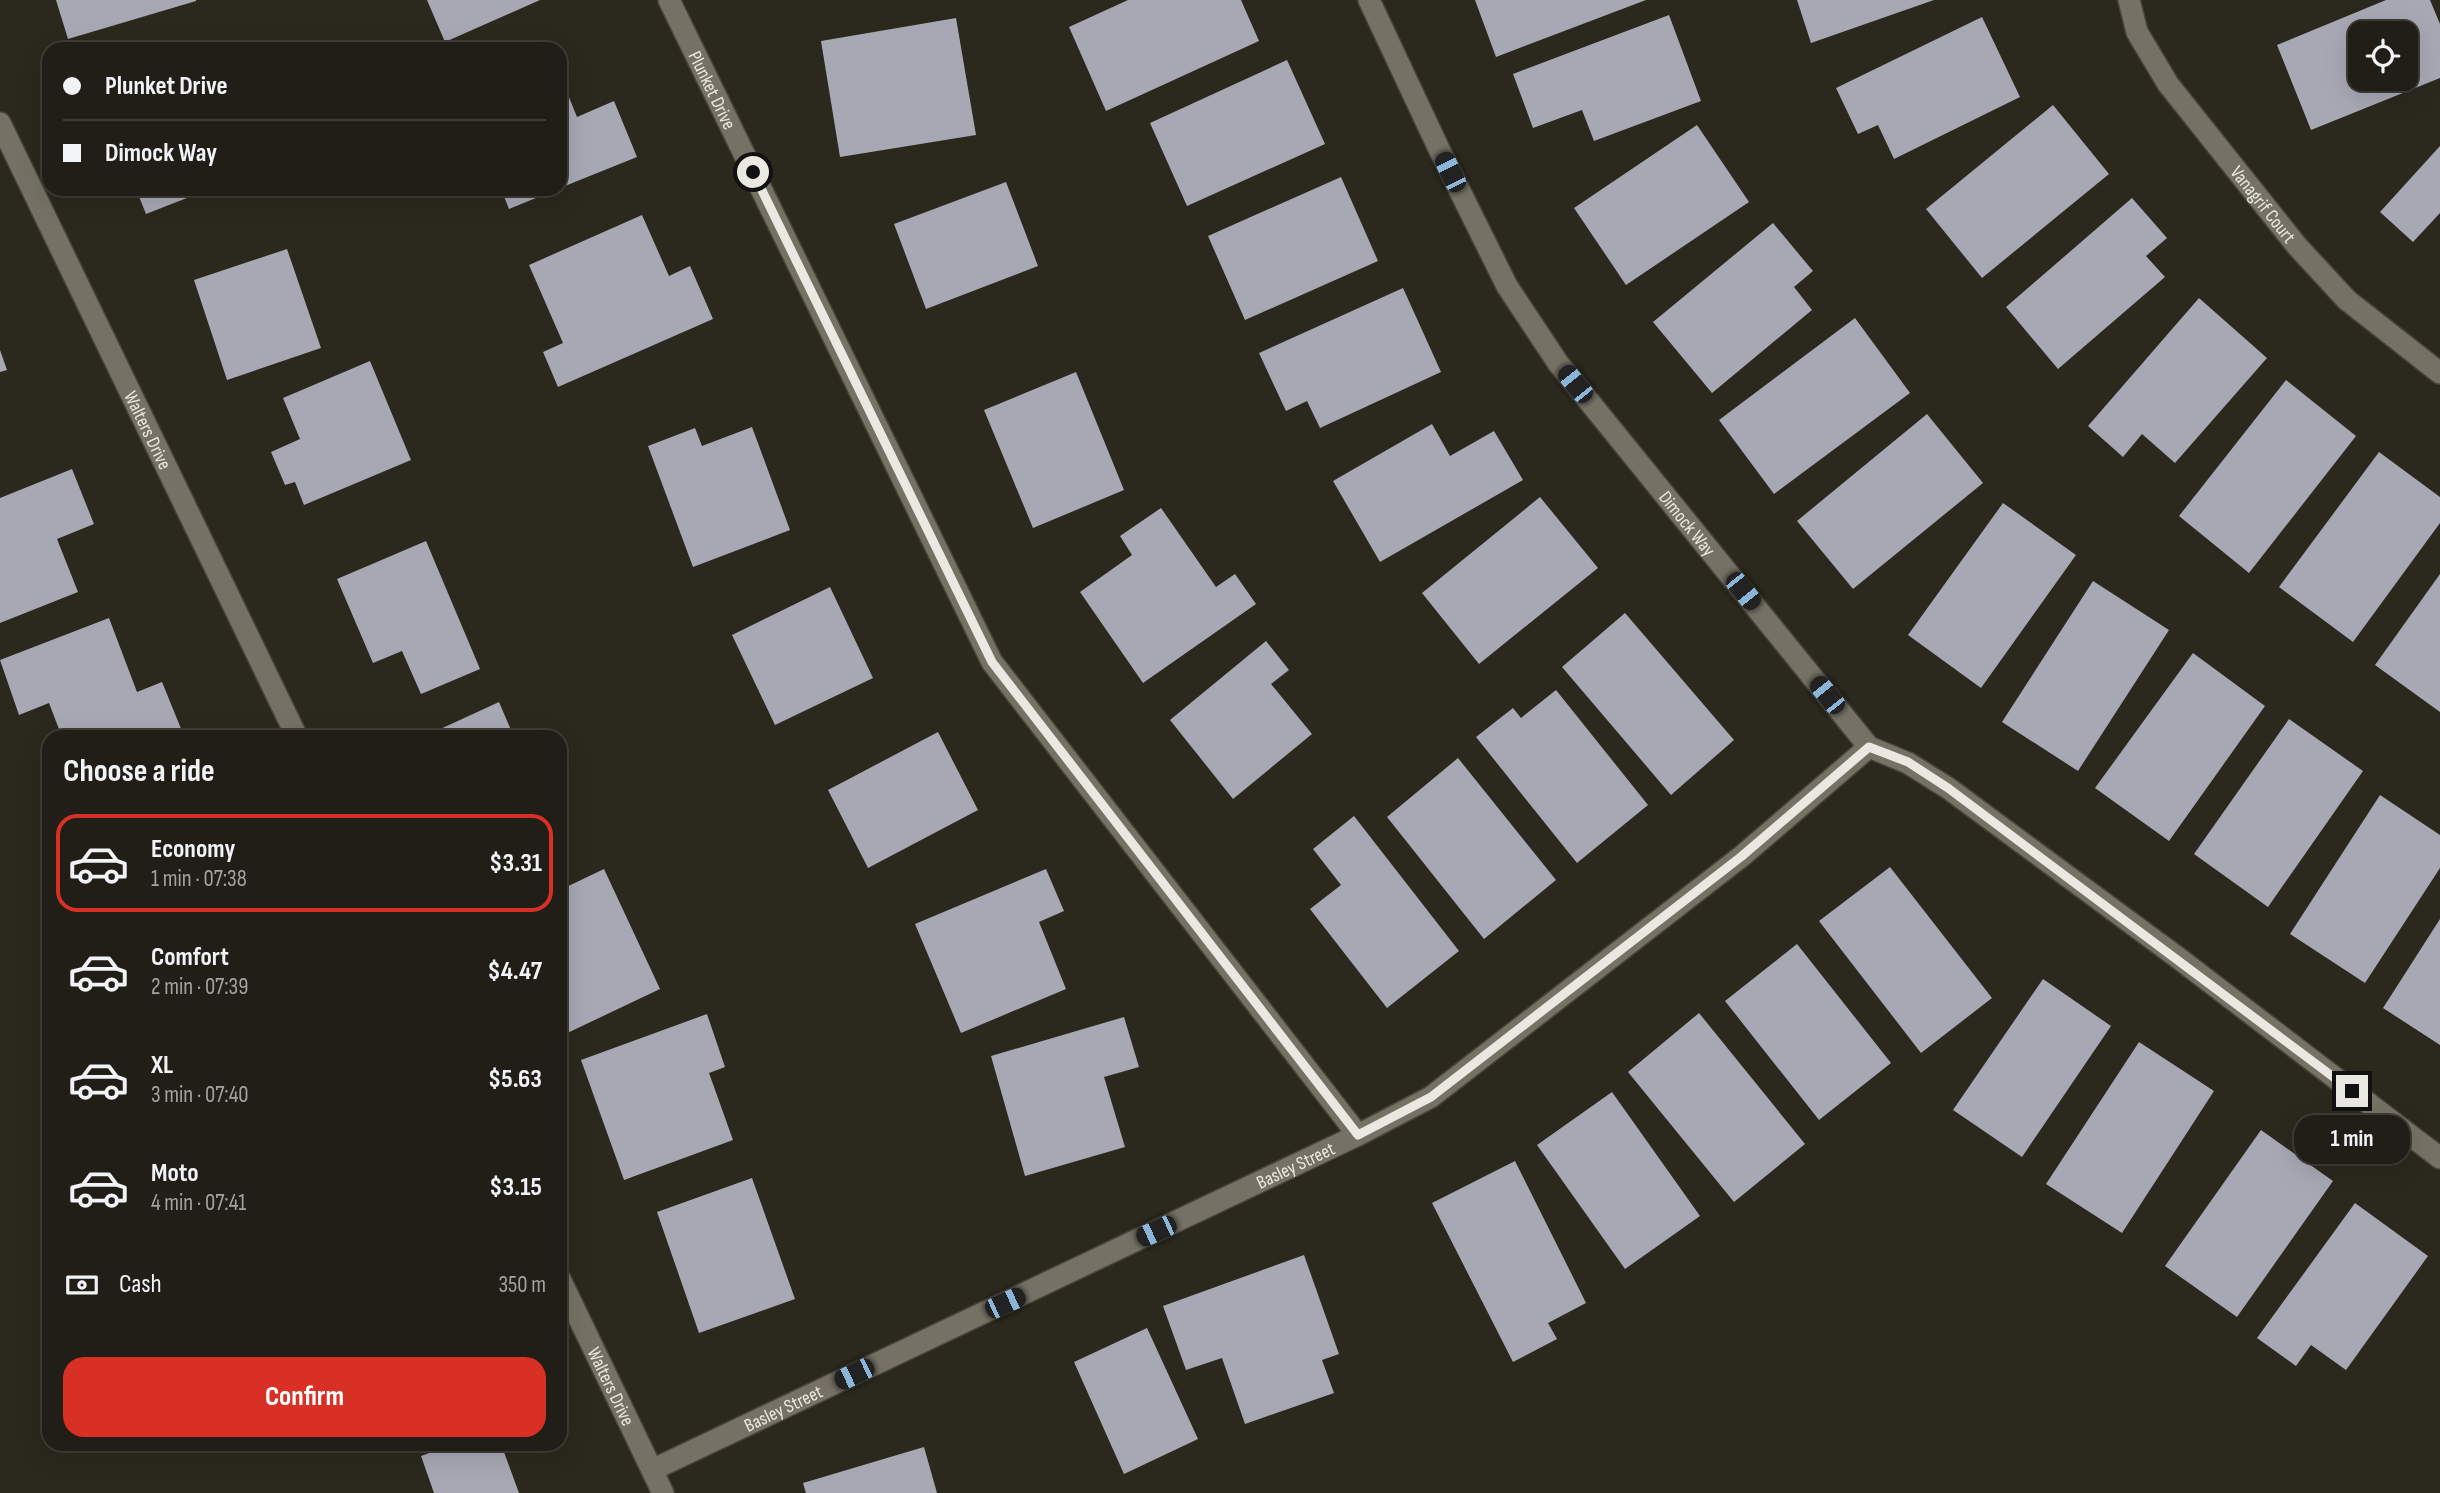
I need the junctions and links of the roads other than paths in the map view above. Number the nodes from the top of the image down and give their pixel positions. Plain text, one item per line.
1 (669, 0) edge
2 (1369, 0) edge
3 (2129, 0) edge
4 (0, 123) edge
5 (2440, 373) edge
6 (294, 730) edge
7 (1869, 747) junction
8 (1358, 1135) junction
9 (2440, 1158) edge
10 (567, 1294) edge
11 (652, 1470) junction
12 (663, 1493) edge

1 - 8 street, Plunket Drive
2 - 7 street, Dimock Way
3 - 5 street, Vanagrif Court
4 - 6 street, Walters Drive
7 - 8 street, Basley Street
7 - 9 street
8 - 11 street, Basley Street
10 - 11 street, Walters Drive
11 - 12 street, Walters Drive

